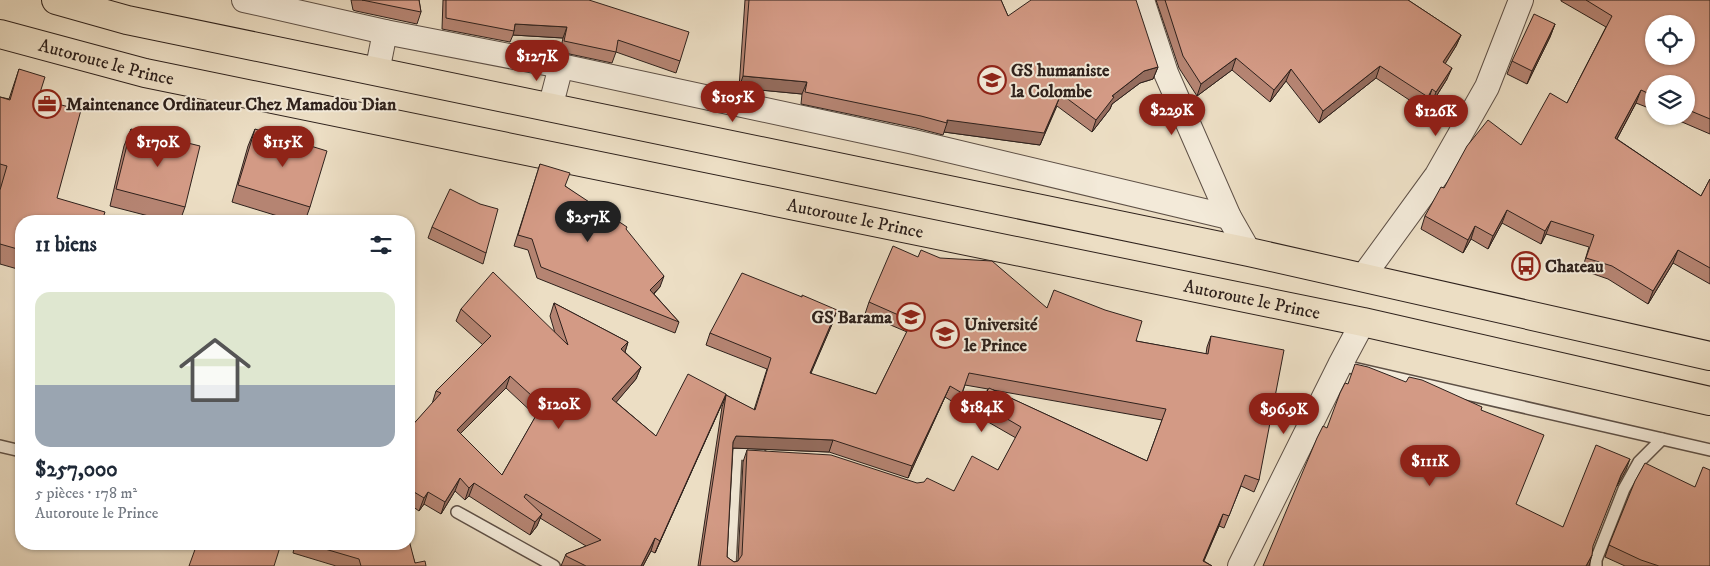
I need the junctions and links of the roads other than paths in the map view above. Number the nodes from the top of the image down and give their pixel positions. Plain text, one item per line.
1 (56, 0) edge
2 (244, 0) edge
3 (1142, 0) edge
4 (1520, 0) edge
5 (385, 32) junction
6 (0, 34) edge
7 (561, 66) junction
8 (377, 72) junction
9 (550, 108) junction
10 (1229, 217) junction
11 (1249, 252) junction
12 (1362, 278) junction
13 (1364, 322) junction
14 (1710, 356) edge
15 (1340, 365) junction
16 (1710, 400) edge
17 (1662, 439) junction
18 (0, 446) edge
19 (15, 450) edge
20 (1710, 450) edge
21 (773, 456) edge
22 (457, 512) dead end
23 (554, 566) edge
24 (730, 566) edge
25 (1240, 566) edge
26 (1596, 566) edge

1 - 8 main road
2 - 5 street
3 - 10 street
4 - 12 street
5 - 7 street
5 - 8 street
6 - 13 main road, Autoroute le Prince
7 - 9 street
7 - 10 street
8 - 9 main road
9 - 11 main road
10 - 11 street
11 - 12 main road
12 - 14 main road
13 - 15 street
13 - 16 main road, Autoroute le Prince
15 - 17 lane
15 - 25 street
17 - 20 lane
17 - 26 lane
18 - 19 lane
21 - 24 lane
22 - 23 lane

